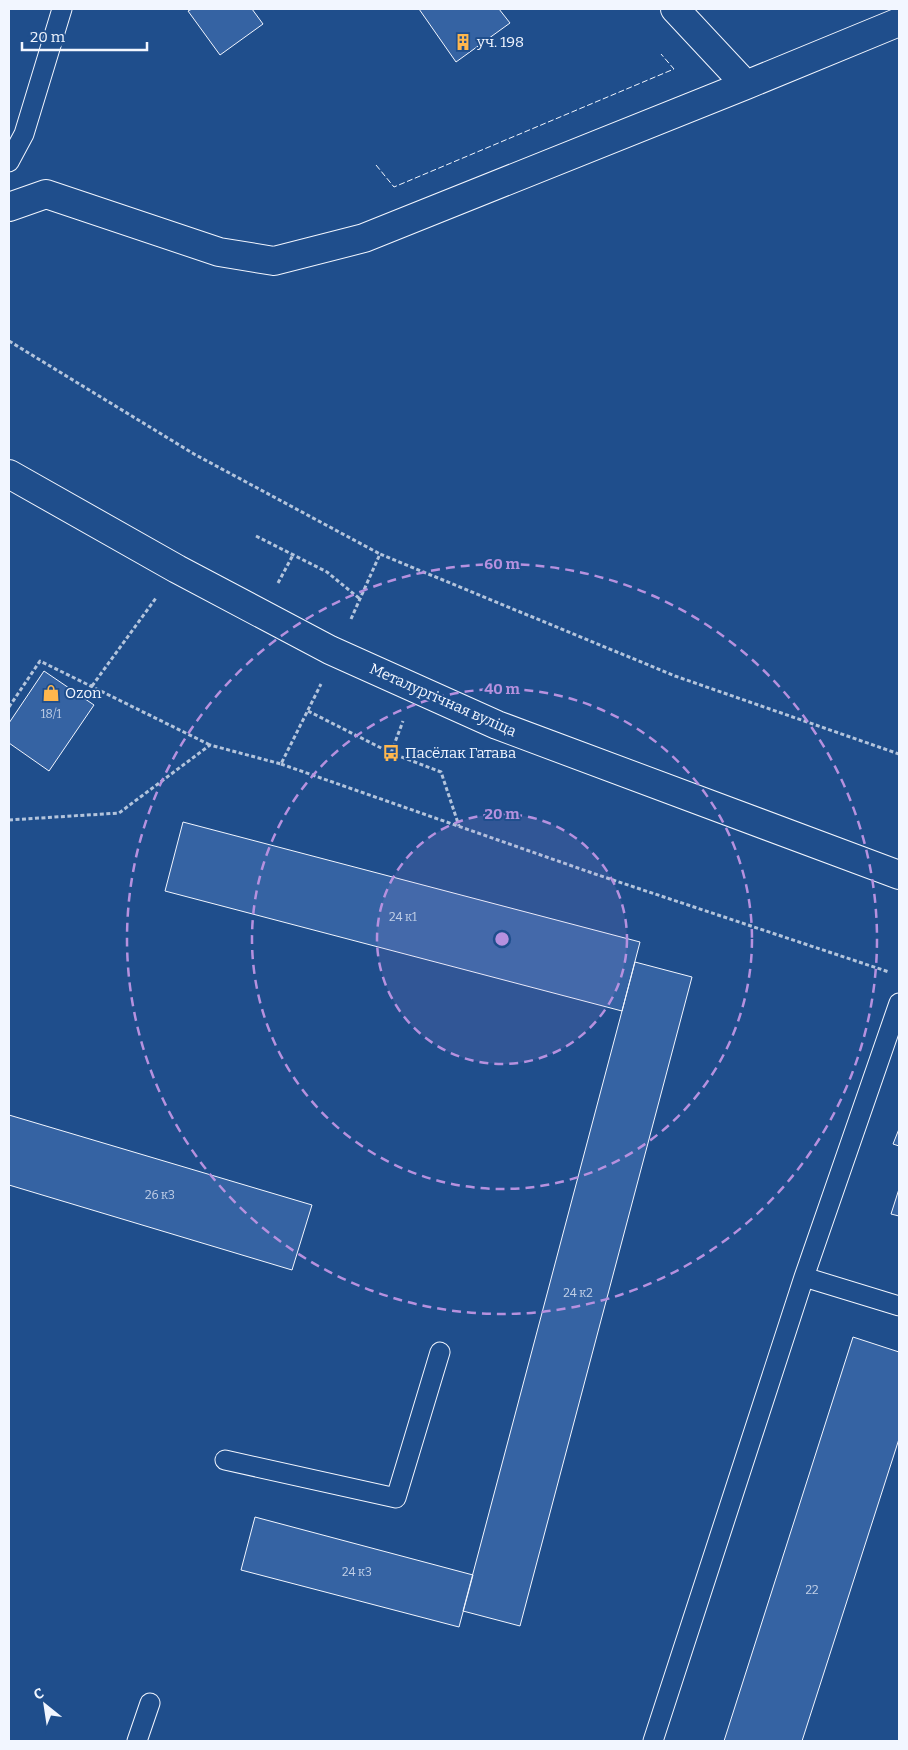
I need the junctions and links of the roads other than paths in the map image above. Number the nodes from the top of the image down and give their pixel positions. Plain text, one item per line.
1 (62, 9) edge
2 (675, 9) edge
3 (899, 22) edge
4 (746, 85) junction
5 (9, 162) edge
6 (9, 206) edge
7 (9, 474) edge
8 (899, 875) edge
9 (899, 1003) edge
10 (804, 1277) junction
11 (899, 1306) edge
12 (440, 1352) dead end
13 (225, 1460) dead end
14 (150, 1703) dead end
15 (137, 1741) edge
16 (653, 1741) edge

1 - 5 lane
2 - 4 street
3 - 4 street
4 - 6 street
7 - 8 street, Металургічная вуліца
9 - 10 lane
10 - 11 lane
10 - 16 lane
12 - 13 lane
14 - 15 lane

